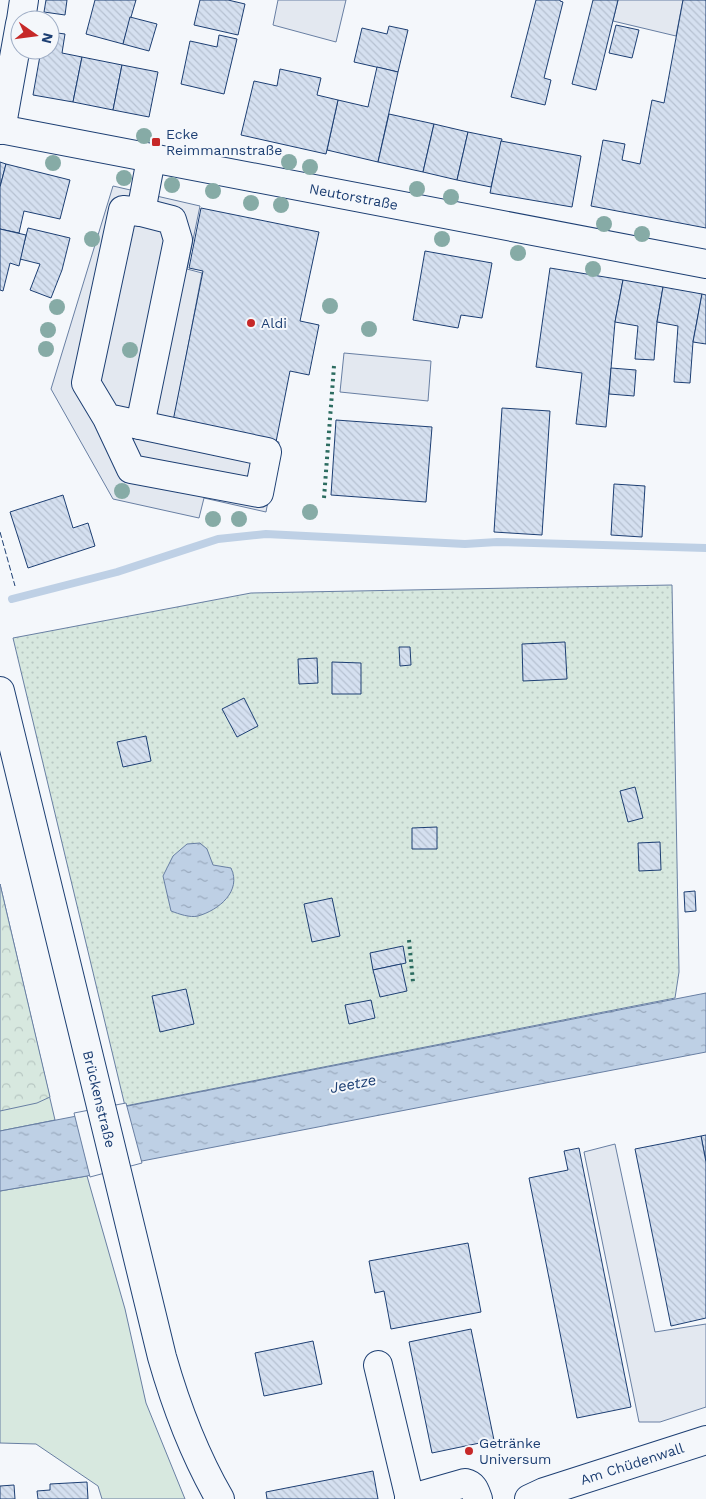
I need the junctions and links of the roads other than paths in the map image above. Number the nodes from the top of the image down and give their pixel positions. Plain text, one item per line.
1 (13, 60) edge
2 (0, 130) edge
3 (151, 158) junction
4 (140, 212) junction
5 (706, 264) edge
6 (107, 418) junction
7 (140, 425) junction
8 (0, 691) edge
9 (378, 1365) dead end
10 (706, 1440) edge
11 (220, 1499) edge
12 (409, 1499) edge
13 (478, 1499) edge
14 (529, 1499) edge

1 - 2 street
2 - 3 street, Neutorstraße
3 - 4 street
3 - 5 street, Neutorstraße
4 - 6 street
4 - 7 street
6 - 7 street
6 - 7 street
8 - 11 street, Brückenstraße
9 - 12 street
10 - 14 street, Am Chüdenwall
12 - 13 street

